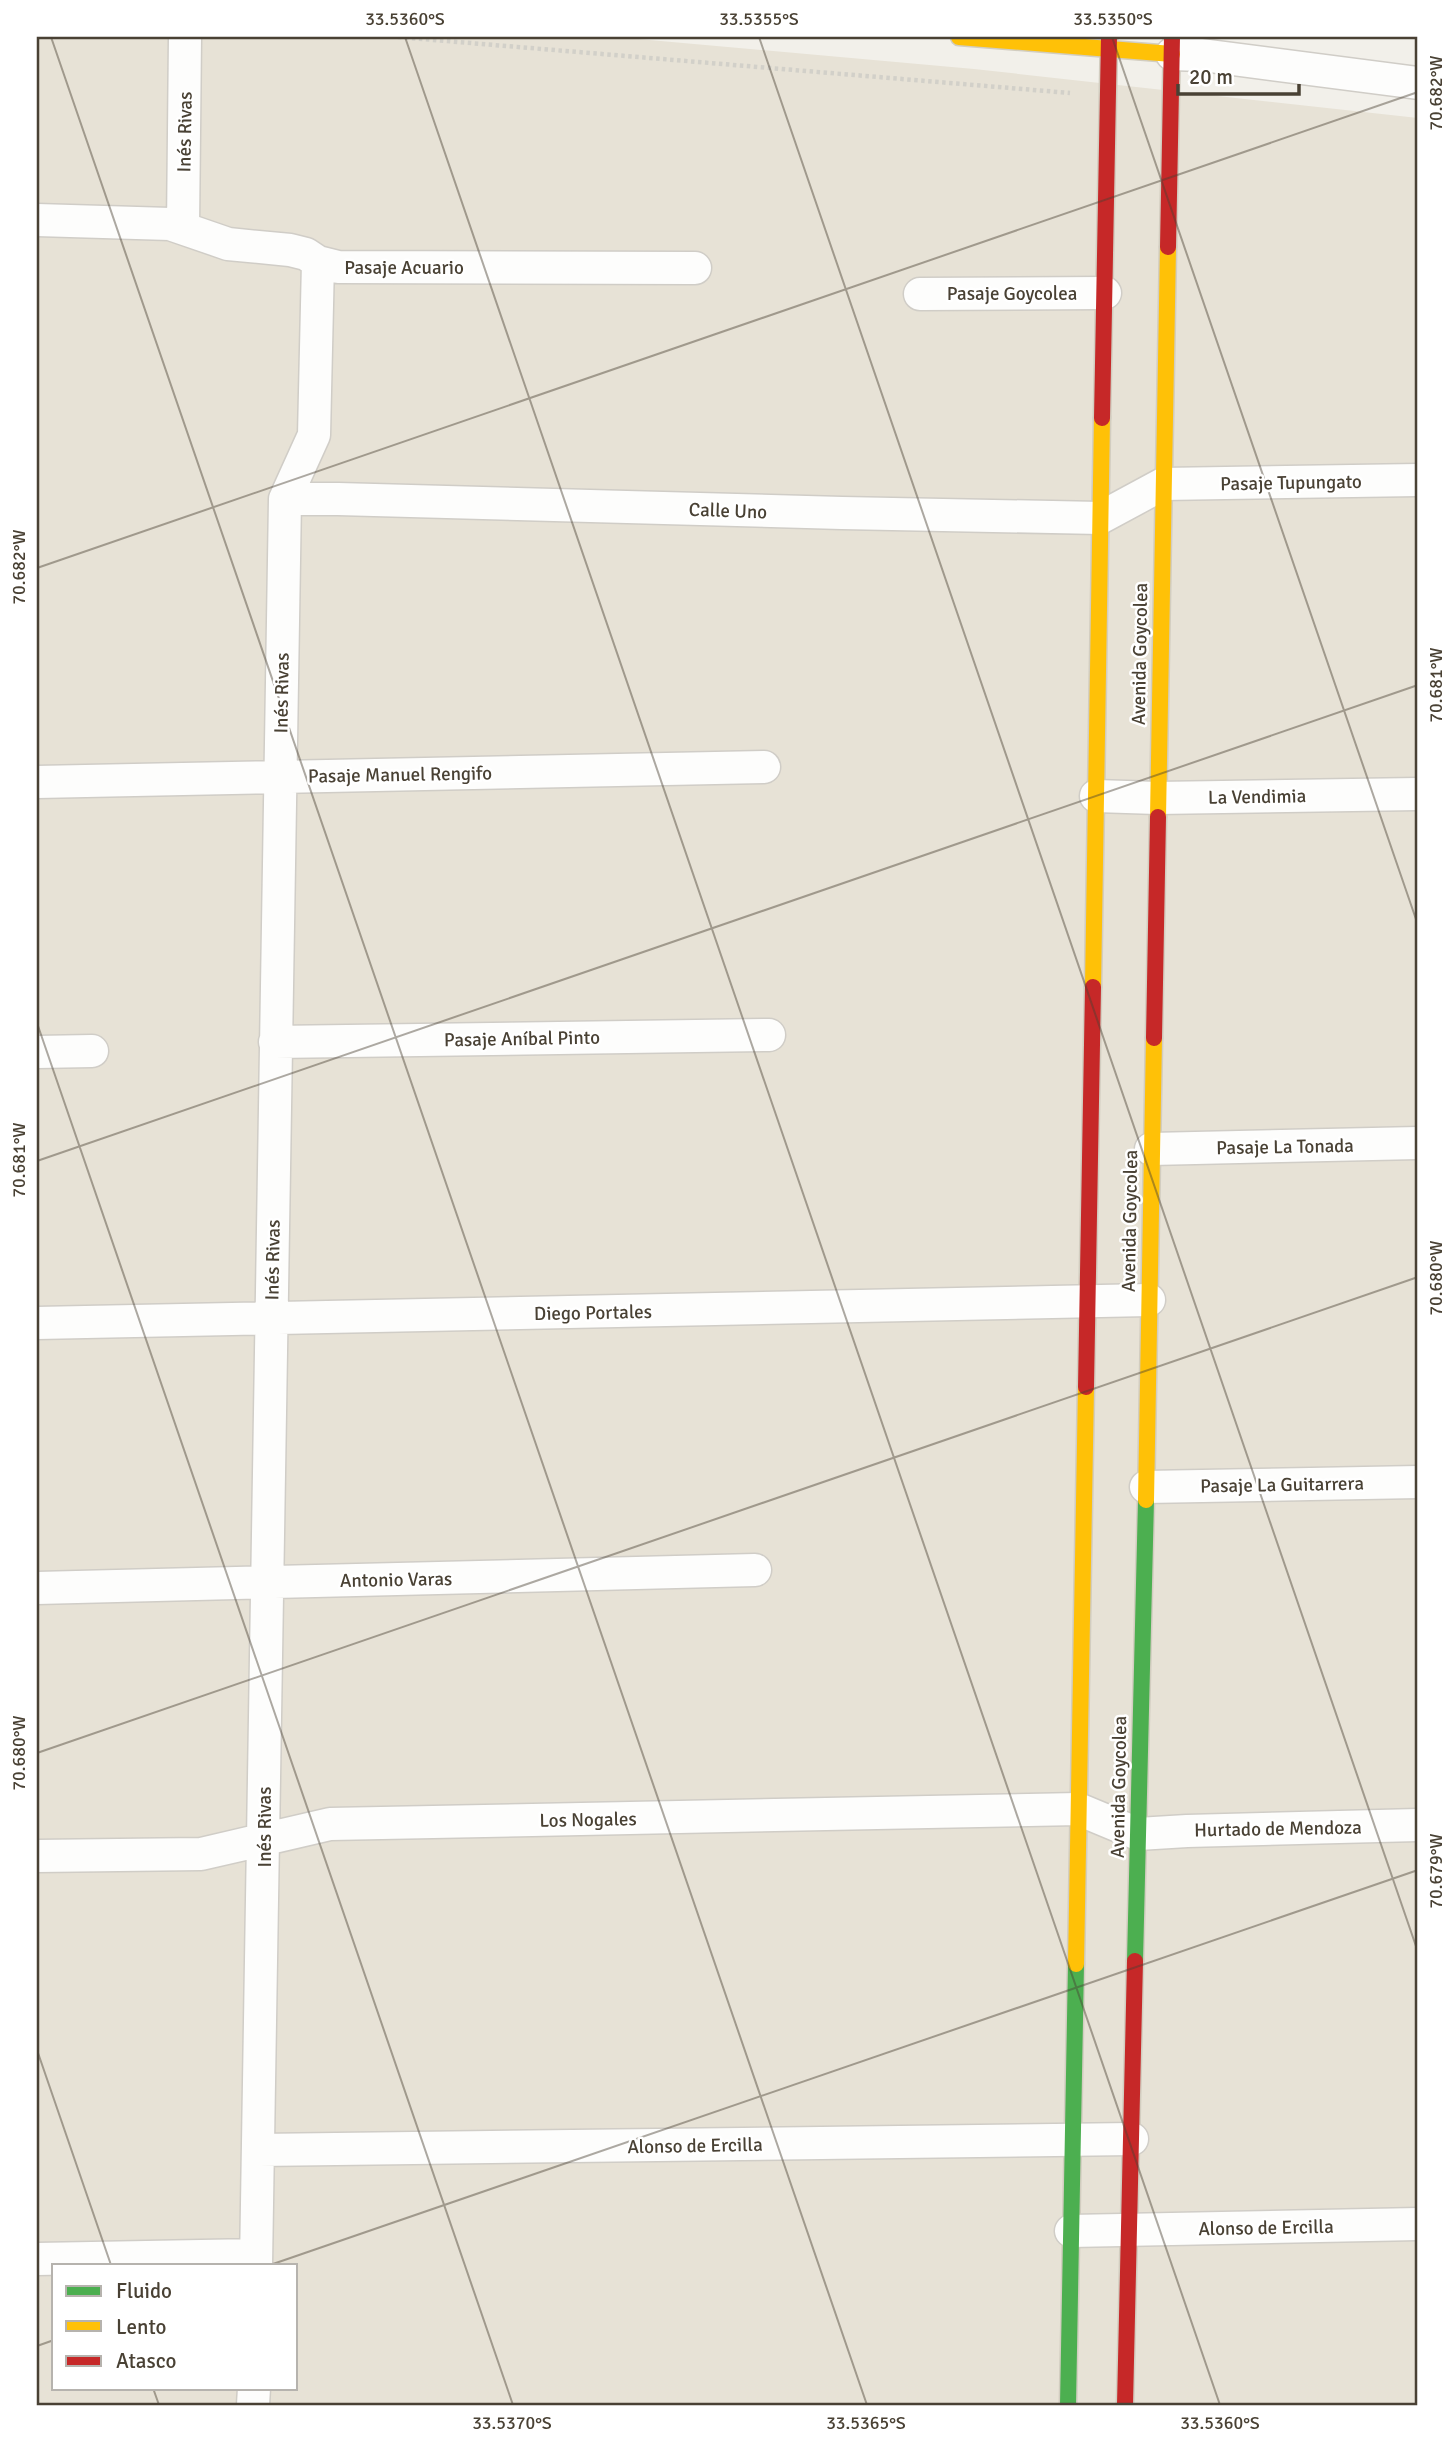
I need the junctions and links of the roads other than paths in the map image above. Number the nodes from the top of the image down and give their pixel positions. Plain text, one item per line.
1 (186, 37) edge
2 (959, 37) edge
3 (1109, 43) edge
4 (1172, 45) edge
5 (1418, 83) edge
6 (37, 220) edge
7 (183, 227) junction
8 (318, 262) junction
9 (695, 268) dead end
10 (920, 293) dead end
11 (1105, 293) junction
12 (1418, 480) edge
13 (1163, 484) junction
14 (285, 499) junction
15 (1100, 518) junction
16 (764, 767) dead end
17 (280, 777) junction
18 (37, 782) edge
19 (1418, 794) edge
20 (1096, 796) junction
21 (1157, 798) junction
22 (769, 1035) dead end
23 (275, 1042) junction
24 (92, 1051) dead end
25 (37, 1052) edge
26 (1418, 1143) edge
27 (1151, 1149) junction
28 (1149, 1300) junction
29 (1087, 1301) junction
30 (271, 1319) junction
31 (37, 1323) edge
32 (1418, 1482) edge
33 (1146, 1488) junction
34 (754, 1570) dead end
35 (266, 1584) junction
36 (37, 1588) edge
37 (1078, 1809) junction
38 (1418, 1825) edge
39 (1138, 1834) junction
40 (264, 1839) junction
41 (37, 1856) edge
42 (1132, 2139) junction
43 (1073, 2140) junction
44 (258, 2150) junction
45 (1418, 2224) edge
46 (1129, 2229) junction
47 (1071, 2231) junction
48 (37, 2259) edge
49 (256, 2260) edge
50 (1068, 2405) edge
51 (1125, 2405) edge

1 - 7 street, Inés Rivas
2 - 3 street
3 - 4 street
3 - 11 street, Avenida Goycolea
4 - 5 street
4 - 13 street, Avenida Goycolea
6 - 7 street, Pasaje Acuario
7 - 8 street, Pasaje Acuario
8 - 9 street, Pasaje Acuario
8 - 14 street, Inés Rivas
10 - 11 street, Pasaje Goycolea
11 - 15 street, Avenida Goycolea
12 - 13 street, Pasaje Tupungato
13 - 15 street, Calle Uno
13 - 21 street, Avenida Goycolea
14 - 15 street, Calle Uno
14 - 17 street, Inés Rivas
15 - 20 street, Avenida Goycolea
16 - 17 street, Pasaje Manuel Rengifo
17 - 18 street, Pasaje Manuel Rengifo
17 - 23 street, Inés Rivas
19 - 21 street, La Vendimia
20 - 21 street, La Vendimia
20 - 29 street, Avenida Goycolea
21 - 27 street, Avenida Goycolea
22 - 23 street, Pasaje Aníbal Pinto
23 - 30 street, Inés Rivas
24 - 25 street
26 - 27 street, Pasaje La Tonada
27 - 28 street, Avenida Goycolea
28 - 29 street, Diego Portales
28 - 33 street, Avenida Goycolea
29 - 30 street, Diego Portales
29 - 37 street, Avenida Goycolea
30 - 31 street, Diego Portales
30 - 35 street, Inés Rivas
32 - 33 street, Pasaje La Guitarrera
33 - 39 street, Avenida Goycolea
34 - 35 street, Antonio Varas
35 - 36 street, Antonio Varas
35 - 40 street, Inés Rivas
37 - 39 street, Los Nogales
37 - 40 street, Los Nogales
37 - 43 street, Avenida Goycolea
38 - 39 street, Hurtado de Mendoza
39 - 42 street, Avenida Goycolea
40 - 41 street, Los Nogales
40 - 44 street, Inés Rivas
42 - 43 street, Alonso de Ercilla
42 - 46 street, Avenida Goycolea
43 - 44 street, Alonso de Ercilla
43 - 47 street, Avenida Goycolea
44 - 49 street, Inés Rivas
45 - 46 street, Alonso de Ercilla
46 - 47 street, Alonso de Ercilla
46 - 51 street, Avenida Goycolea
47 - 50 street, Avenida Goycolea
48 - 49 street

